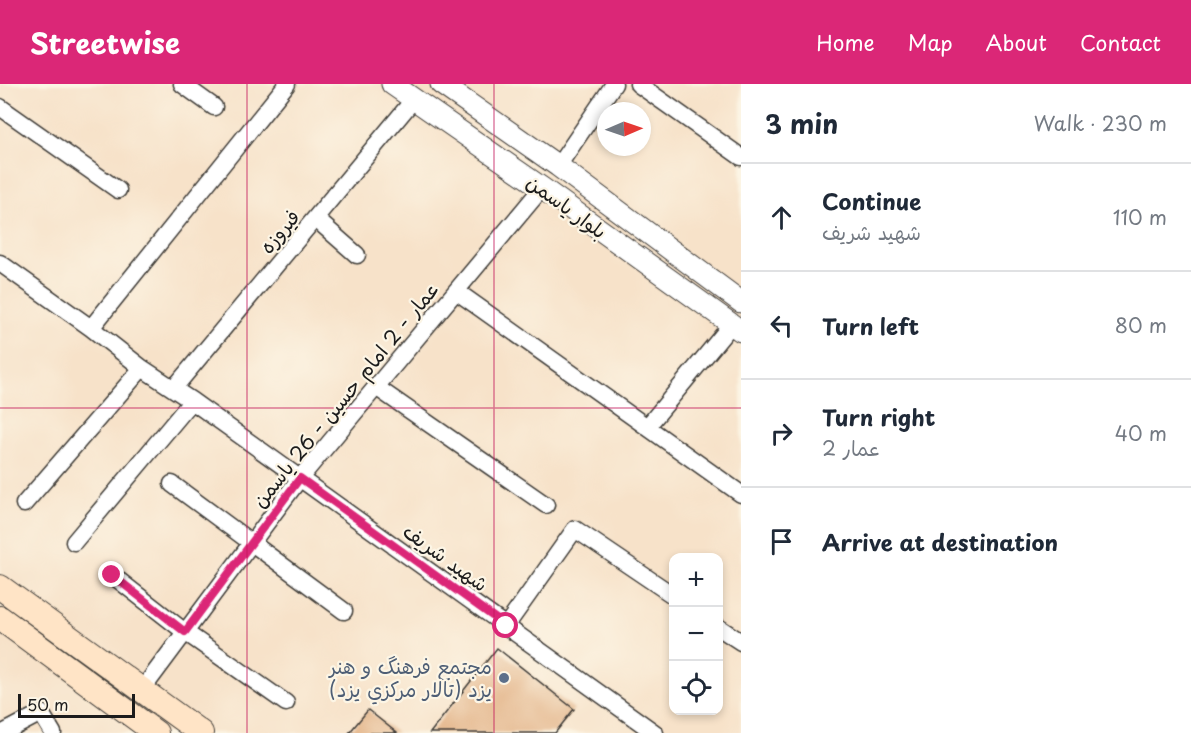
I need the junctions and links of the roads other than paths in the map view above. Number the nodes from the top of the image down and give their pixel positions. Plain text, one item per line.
1 (182, 84) edge
2 (287, 84) edge
3 (392, 84) edge
4 (441, 84) edge
5 (614, 84) edge
6 (638, 84) edge
7 (414, 99) junction
8 (214, 107) dead end
9 (0, 108) edge
10 (741, 157) edge
11 (558, 166) junction
12 (542, 188) junction
13 (118, 190) dead end
14 (316, 219) junction
15 (357, 255) dead end
16 (0, 263) edge
17 (456, 291) junction
18 (741, 302) edge
19 (91, 328) junction
20 (736, 328) edge
21 (142, 368) junction
22 (376, 387) junction
23 (174, 388) junction
24 (192, 401) junction
25 (647, 427) junction
26 (300, 478) junction
27 (172, 484) dead end
28 (741, 494) edge
29 (24, 504) dead end
30 (546, 506) dead end
31 (74, 542) dead end
32 (252, 542) junction
33 (112, 575) dead end
34 (0, 587) edge
35 (669, 593) edge
36 (344, 611) dead end
37 (0, 618) edge
38 (506, 626) junction
39 (723, 630) edge
40 (185, 632) junction
41 (741, 642) edge
42 (142, 690) junction
43 (286, 704) dead end
44 (3, 733) edge
45 (53, 733) edge
46 (156, 733) edge
47 (201, 733) edge
48 (655, 733) edge

1 - 8 street
2 - 19 street
3 - 7 street, بلوار یاسمن
4 - 11 street, بلوار یاسمن
5 - 11 street
6 - 10 street
7 - 12 street, بلوار یاسمن
7 - 14 street, فیروزه
9 - 13 street
11 - 12 street
11 - 18 street, بلوار یاسمن
12 - 17 street, عمار - 2 امام حسین - 26 یاسمن
12 - 20 street, بلوار یاسمن
14 - 15 street
14 - 23 street, فیروزه
16 - 19 street, شهید شریف
17 - 22 street, عمار - 2 امام حسین - 26 یاسمن
17 - 25 street
19 - 21 street, شهید شریف
20 - 25 street
21 - 23 street, شهید شریف
21 - 29 street
22 - 26 street, عمار - 2 امام حسین - 26 یاسمن
22 - 30 street
23 - 24 street, شهید شریف
24 - 26 street, شهید شریف
24 - 31 street
25 - 28 street
26 - 32 street, عمار - 2 امام حسین - 26 یاسمن
26 - 38 street, شهید شریف
27 - 32 street
32 - 36 street
32 - 40 street, عمار - 2 امام حسین - 26 یاسمن
33 - 40 street
34 - 42 main road
35 - 38 street
37 - 46 main road
38 - 48 street, شهید شریف
39 - 41 street
40 - 42 street, عمار - 2 امام حسین - 26 یاسمن
40 - 43 street
42 - 47 main road
44 - 45 street

